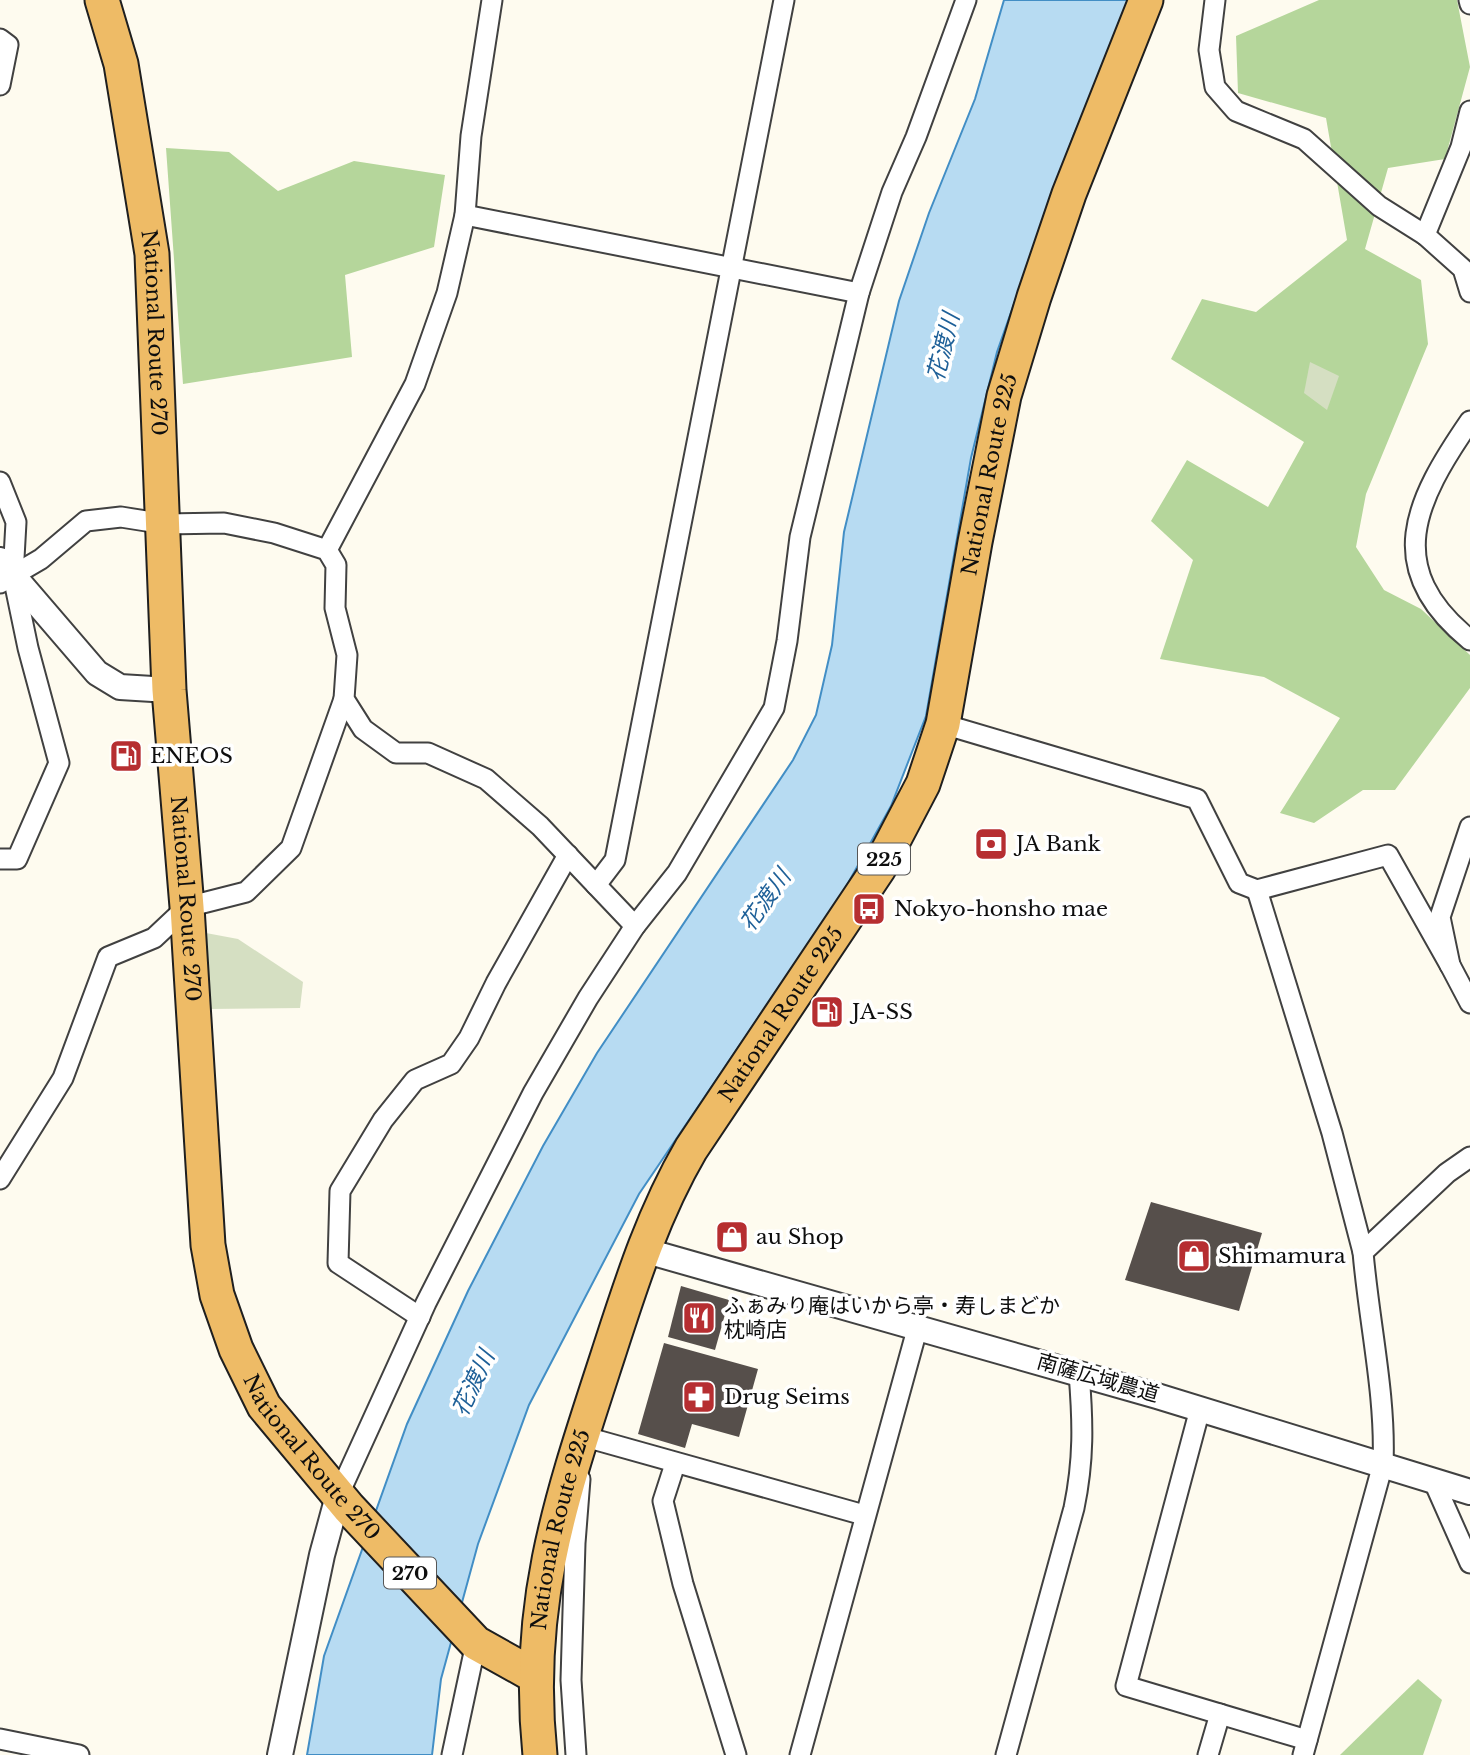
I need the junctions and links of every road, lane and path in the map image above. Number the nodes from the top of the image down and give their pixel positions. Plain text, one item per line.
1 (102, 0) edge
2 (492, 0) edge
3 (784, 0) edge
4 (966, 0) edge
5 (1146, 0) edge
6 (1215, 0) edge
7 (0, 38) edge
8 (0, 85) edge
9 (1470, 111) edge
10 (465, 215) junction
11 (1425, 236) junction
12 (732, 266) junction
13 (1470, 292) edge
14 (859, 293) junction
15 (1470, 421) edge
16 (0, 482) edge
17 (165, 524) junction
18 (327, 550) junction
19 (4, 573) edge
20 (1470, 640) edge
21 (169, 690) junction
22 (344, 699) junction
23 (943, 724) junction
24 (1470, 827) edge
25 (568, 855) junction
26 (0, 859) edge
27 (596, 886) junction
28 (1257, 890) junction
29 (187, 907) junction
30 (635, 926) junction
31 (1450, 965) junction
32 (1470, 1003) edge
33 (1470, 1157) edge
34 (0, 1179) edge
35 (643, 1250) junction
36 (1363, 1252) junction
37 (420, 1317) junction
38 (918, 1326) junction
39 (1079, 1373) junction
40 (1200, 1409) junction
41 (582, 1436) junction
42 (675, 1464) junction
43 (1383, 1464) junction
44 (1434, 1482) junction
45 (1470, 1492) edge
46 (343, 1502) junction
47 (864, 1515) junction
48 (1470, 1563) edge
49 (473, 1640) junction
50 (536, 1676) junction
51 (1220, 1714) junction
52 (0, 1740) edge
53 (1305, 1747) edge
54 (79, 1755) edge
55 (281, 1755) edge
56 (452, 1755) edge
57 (540, 1755) edge
58 (576, 1755) edge
59 (736, 1755) edge
60 (800, 1755) edge
61 (1006, 1755) edge
62 (1208, 1755) edge

1 - 17 highway, National Route 270 / 270
2 - 10 street
3 - 12 street
4 - 14 street
5 - 23 highway, National Route 225 / 225
6 - 11 street
7 - 8 street
9 - 11 street
10 - 12 street
10 - 18 street
11 - 13 street
12 - 14 street
12 - 27 street
14 - 30 street
15 - 20 street
16 - 19 street
17 - 18 street
17 - 19 street
17 - 21 highway, National Route 270 / 270
18 - 22 street
19 - 21 street
19 - 26 street
21 - 29 highway, National Route 270 / 270
22 - 25 street
22 - 29 street
23 - 28 street
23 - 35 highway, National Route 225 / 225
24 - 31 street
25 - 27 street
25 - 37 street
27 - 30 street
28 - 31 street
28 - 36 street
29 - 34 street
29 - 46 highway, National Route 270 / 270
30 - 37 street
31 - 32 street
33 - 36 street
35 - 38 street, 南薩広域農道
35 - 41 highway, National Route 225 / 225
36 - 43 street
37 - 46 street
38 - 39 street, 南薩広域農道
38 - 47 street
39 - 40 street, 南薩広域農道
39 - 61 street
40 - 43 street, 南薩広域農道
40 - 51 street
41 - 42 street
41 - 50 highway, National Route 225 / 225
41 - 58 street
42 - 47 street
42 - 59 street
43 - 44 street, 南薩広域農道
43 - 53 street
44 - 45 street, 南薩広域農道
44 - 48 street
46 - 49 highway, National Route 270 / 270
46 - 55 street
47 - 60 street
49 - 50 highway, National Route 270 / 270
49 - 56 street
50 - 57 highway, National Route 225 / 225
51 - 53 street
51 - 62 street
52 - 54 street

